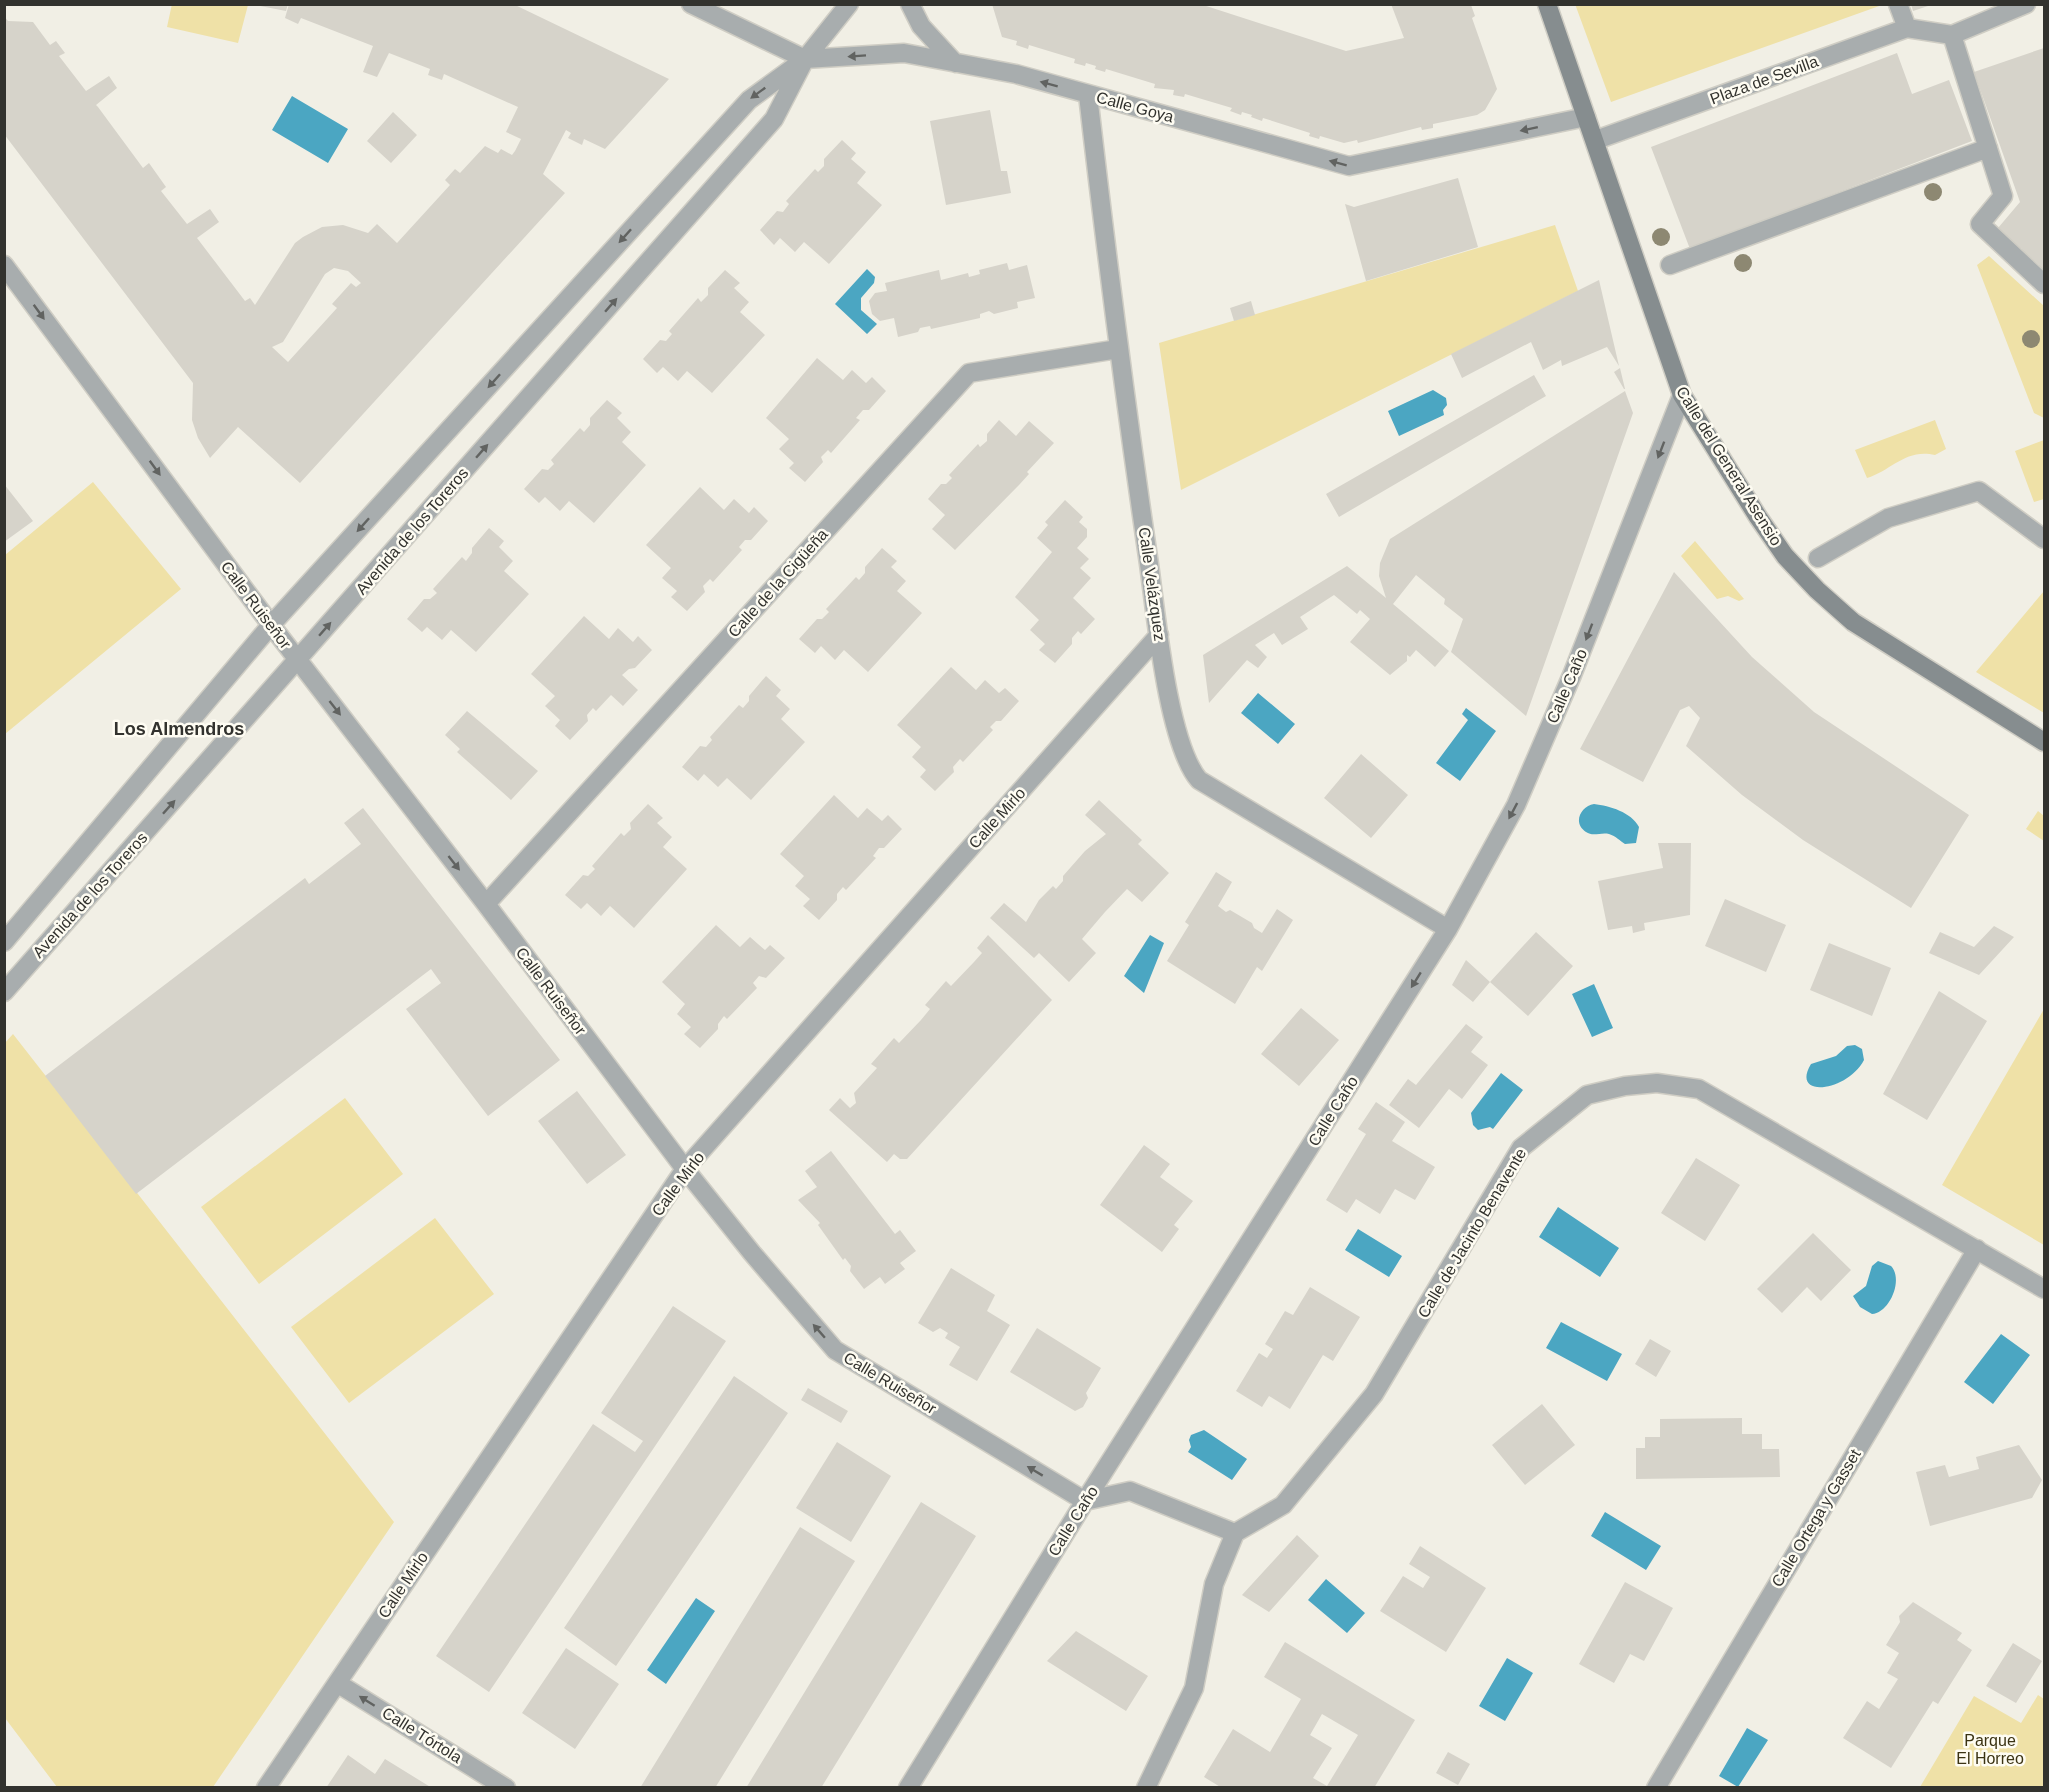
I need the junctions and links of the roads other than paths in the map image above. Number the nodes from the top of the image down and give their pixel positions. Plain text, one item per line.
1 (691, 4) edge
2 (849, 4) edge
3 (910, 4) edge
4 (1547, 4) edge
5 (1898, 4) edge
6 (2026, 4) edge
7 (1907, 28) junction
8 (1952, 35) junction
9 (805, 59) junction
10 (955, 63) junction
11 (1088, 94) junction
12 (1586, 117) junction
13 (1596, 140) junction
14 (1988, 148) junction
15 (4, 265) edge
16 (1670, 265) dead end
17 (2044, 284) edge
18 (1118, 349) junction
19 (1682, 395) junction
20 (2044, 539) edge
21 (1818, 558) dead end
22 (271, 625) junction
23 (1159, 635) junction
24 (298, 660) junction
25 (2044, 742) edge
26 (486, 904) junction
27 (1448, 929) junction
28 (4, 942) edge
29 (4, 992) edge
30 (686, 1169) junction
31 (1977, 1249) junction
32 (2044, 1289) edge
33 (1085, 1501) junction
34 (1235, 1533) junction
35 (337, 1683) junction
36 (266, 1788) edge
37 (506, 1788) edge
38 (908, 1788) edge
39 (1146, 1788) edge
40 (1656, 1788) edge

1 - 9 street, Calle Goya
2 - 9 street, Avenida de los Toreros
3 - 10 street
4 - 12 main road, Calle del General Asensio
5 - 7 street
6 - 8 street
7 - 8 street
7 - 13 street, Plaza de Sevilla
8 - 14 street
10 -> 9 street, Calle Goya
9 -> 22 street, Avenida de los Toreros
24 -> 9 street, Avenida de los Toreros
11 -> 10 street, Calle Goya
12 -> 11 street, Calle Goya
11 - 18 street, Calle Velázquez
12 - 13 main road, Calle del General Asensio
13 - 19 main road, Calle del General Asensio
14 - 16 street
14 - 17 street
15 -> 22 street, Calle Ruiseñor
18 - 23 street, Calle Velázquez
18 - 26 street, Calle de la Cigüeña
19 - 25 main road, Calle del General Asensio
19 -> 27 street, Calle Caño
20 - 21 street
22 - 24 street, Calle Ruiseñor
22 - 28 street, Avenida de los Toreros
23 - 27 street, Calle Velázquez
23 - 30 street, Calle Mirlo
24 -> 26 street, Calle Ruiseñor
29 -> 24 street, Avenida de los Toreros
26 - 30 street, Calle Ruiseñor
27 -> 33 street, Calle Caño
33 -> 30 street, Calle Ruiseñor
30 - 35 street, Calle Mirlo
31 - 32 street, Calle de Jacinto Benavente
31 - 34 street, Calle de Jacinto Benavente
31 - 40 street, Calle Ortega y Gasset
33 - 34 street
33 - 38 street, Calle Caño
34 - 39 street
35 - 36 street, Calle Mirlo
37 -> 35 street, Calle Tórtola

